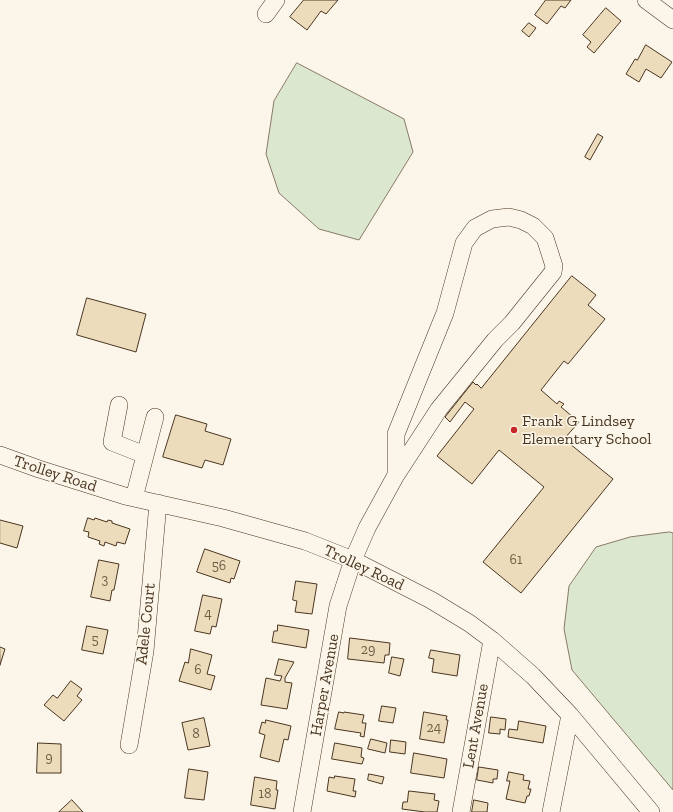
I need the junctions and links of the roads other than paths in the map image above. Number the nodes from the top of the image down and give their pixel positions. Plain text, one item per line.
1 (276, 0) edge
2 (646, 0) edge
3 (266, 14) dead end
4 (673, 20) edge
5 (120, 405) dead end
6 (155, 417) dead end
7 (0, 455) edge
8 (145, 455) junction
9 (396, 475) junction
10 (134, 498) junction
11 (158, 504) junction
12 (353, 560) junction
13 (492, 640) junction
14 (570, 715) junction
15 (129, 745) dead end
16 (302, 812) edge
17 (460, 812) edge
18 (551, 812) edge
19 (651, 812) edge

1 - 3 street
2 - 4 street
5 - 8 street
6 - 8 street
7 - 10 street, Trolley Road
8 - 10 street
9 - 9 street, Harper Avenue
9 - 12 street, Harper Avenue
10 - 11 street, Trolley Road
11 - 12 street, Trolley Road
11 - 15 street, Adele Court
12 - 13 street, Trolley Road
12 - 16 street, Harper Avenue
13 - 14 street, Trolley Road
13 - 17 street, Lent Avenue
14 - 18 street
14 - 19 street, Trolley Road

